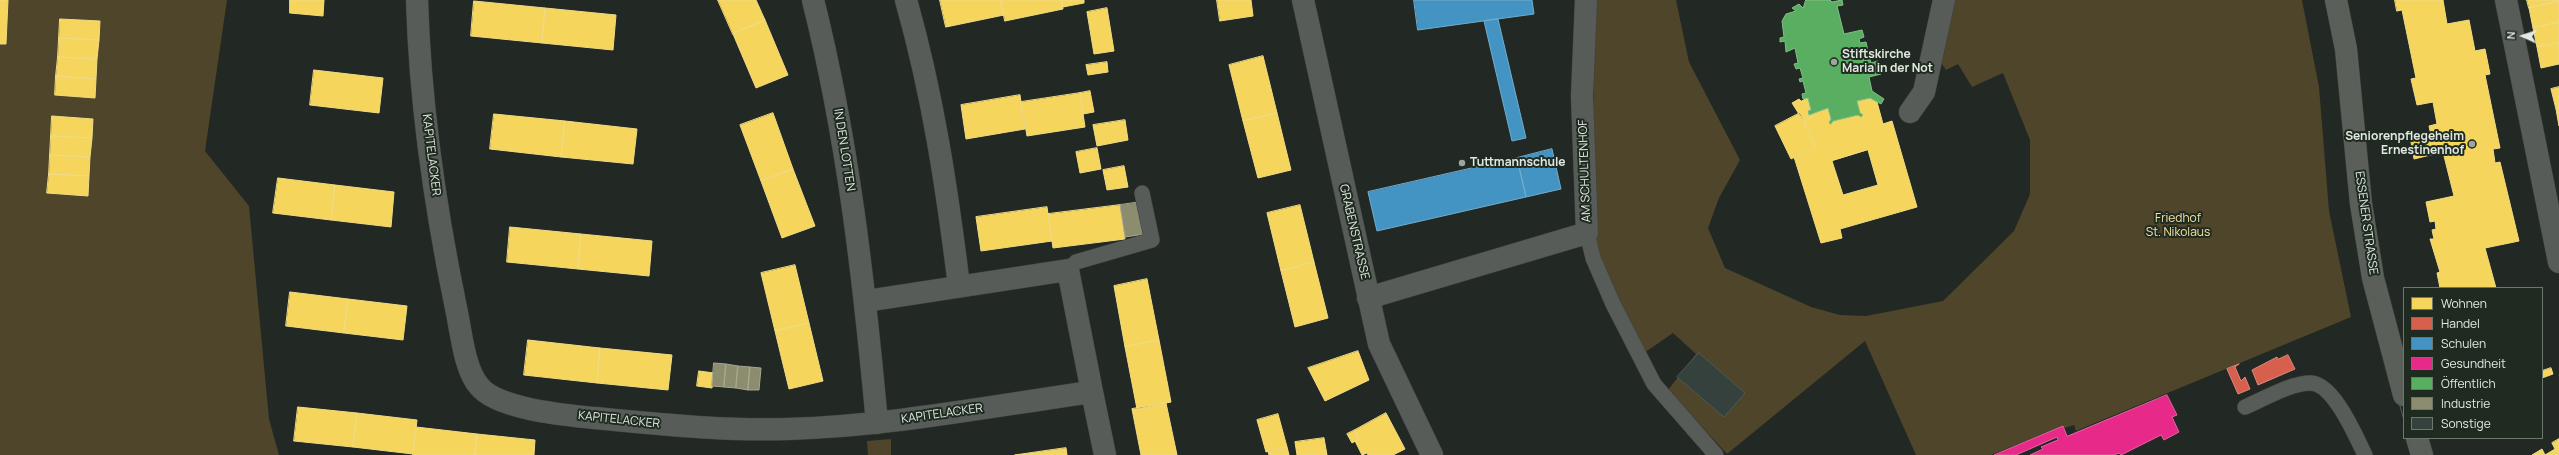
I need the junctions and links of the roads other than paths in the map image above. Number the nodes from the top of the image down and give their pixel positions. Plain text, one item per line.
1 (417, 0) edge
2 (813, 0) edge
3 (906, 0) edge
4 (1303, 0) edge
5 (1586, 0) edge
6 (1944, 0) edge
7 (2336, 0) edge
8 (2506, 0) edge
9 (1910, 112) dead end
10 (1142, 193) dead end
11 (1587, 233) junction
12 (2559, 262) edge
13 (1068, 270) junction
14 (959, 286) junction
15 (1368, 298) junction
16 (866, 301) junction
17 (2403, 391) edge
18 (1092, 392) junction
19 (2245, 407) dead end
20 (877, 423) junction
21 (2417, 439) edge
22 (1105, 455) edge
23 (1432, 455) edge
24 (1716, 455) edge
25 (2365, 455) edge
26 (2422, 455) edge

1 - 20 street, KAPITELACKER
2 - 16 street, IN DEN LOTTEN
3 - 14 street
4 - 15 street, GRABENSTRASSE
5 - 11 street, AM SCHULTENHOF
6 - 9 street
7 - 17 main road, ESSENER STRASSE
8 - 12 street
10 - 13 lane
11 - 15 street, AM SCHULTENHOF
11 - 24 lane
13 - 14 street
13 - 18 street
14 - 16 street
15 - 23 street, GRABENSTRASSE
16 - 20 street, IN DEN LOTTEN
18 - 20 street, KAPITELACKER
18 - 22 street
19 - 25 lane
21 - 26 main road

